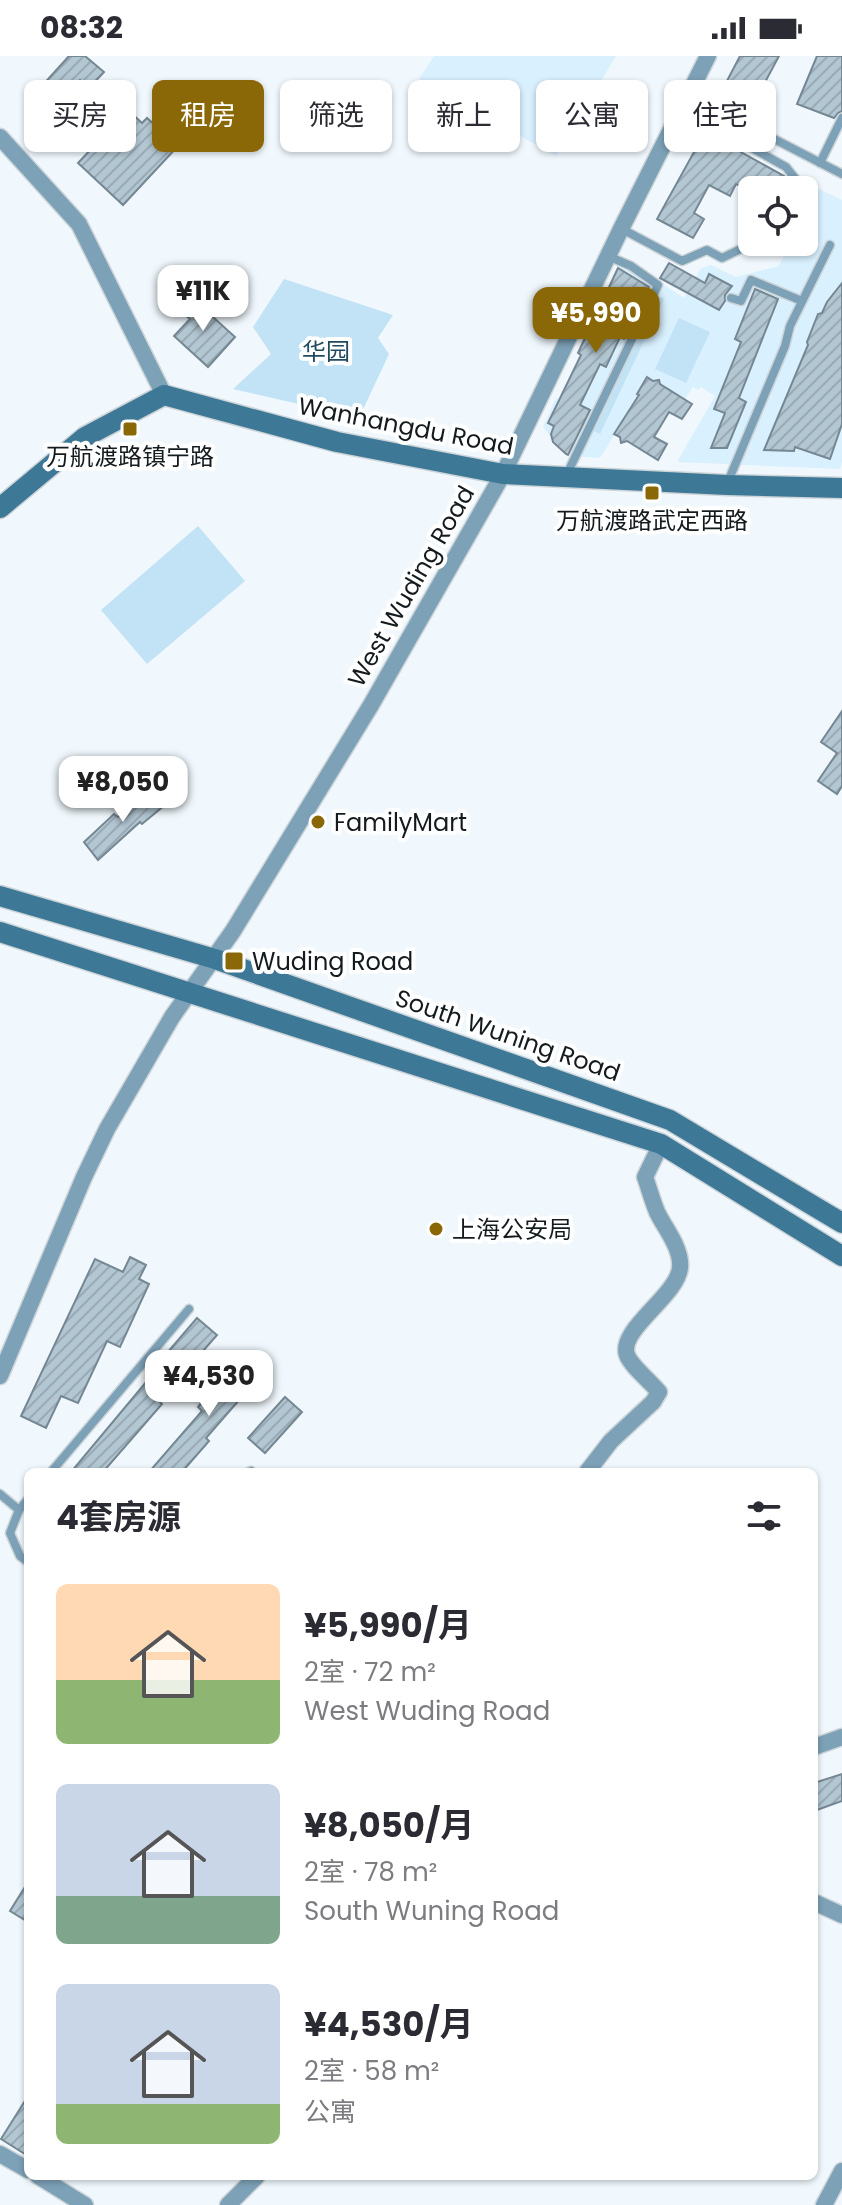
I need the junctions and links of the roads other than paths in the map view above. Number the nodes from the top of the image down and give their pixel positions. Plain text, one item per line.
1 (708, 56) edge
2 (695, 80) edge
3 (842, 118) edge
4 (0, 137) edge
5 (664, 142) edge
6 (776, 143) edge
7 (763, 152) edge
8 (820, 163) junction
9 (842, 174) edge
10 (793, 176) edge
11 (621, 229) junction
12 (830, 245) dead end
13 (738, 250) edge
14 (608, 256) junction
15 (731, 298) dead end
16 (802, 301) junction
17 (164, 395) junction
18 (503, 474) junction
19 (565, 477) junction
20 (727, 485) junction
21 (841, 486) edge
22 (0, 508) edge
23 (0, 896) edge
24 (0, 932) edge
25 (215, 959) junction
26 (188, 992) junction
27 (661, 1144) junction
28 (842, 1223) edge
29 (842, 1256) edge
30 (189, 1309) dead end
31 (0, 1376) edge
32 (54, 1468) edge
33 (590, 1468) edge
34 (0, 1494) edge
35 (24, 1504) edge
36 (19, 1510) junction
37 (24, 1559) edge
38 (842, 1737) edge
39 (818, 1746) edge
40 (818, 1904) edge
41 (842, 1915) edge
42 (1, 2157) edge
43 (24, 2168) edge
44 (842, 2171) edge
45 (44, 2180) edge
46 (253, 2180) edge
47 (85, 2205) edge
48 (228, 2205) edge
49 (824, 2205) edge

1 - 2 street, West Wuding Road
3 - 8 lane
4 - 17 street
5 - 11 street, West Wuding Road
6 - 8 lane
7 - 10 lane
8 - 9 lane
11 - 13 lane
11 - 14 street, West Wuding Road
12 - 16 lane
14 - 18 street, West Wuding Road
14 - 19 lane
15 - 16 lane
16 - 20 lane
17 - 18 main road, Wanhangdu Road
17 - 22 main road
18 - 19 main road, Wanhangdu Road
18 - 25 street, West Wuding Road
19 - 20 main road, Wanhangdu Road
20 - 21 main road, Wanhangdu Road
23 - 25 main road, South Wuning Road
24 - 26 main road
25 - 26 street, West Wuding Road
25 - 28 main road, South Wuning Road
26 - 27 main road
26 - 31 street
27 - 29 main road
27 - 33 street
30 - 32 lane
34 - 36 lane
35 - 36 lane
36 - 37 lane
38 - 39 street
40 - 41 street
42 - 43 street
44 - 49 street
45 - 47 street
46 - 48 street

